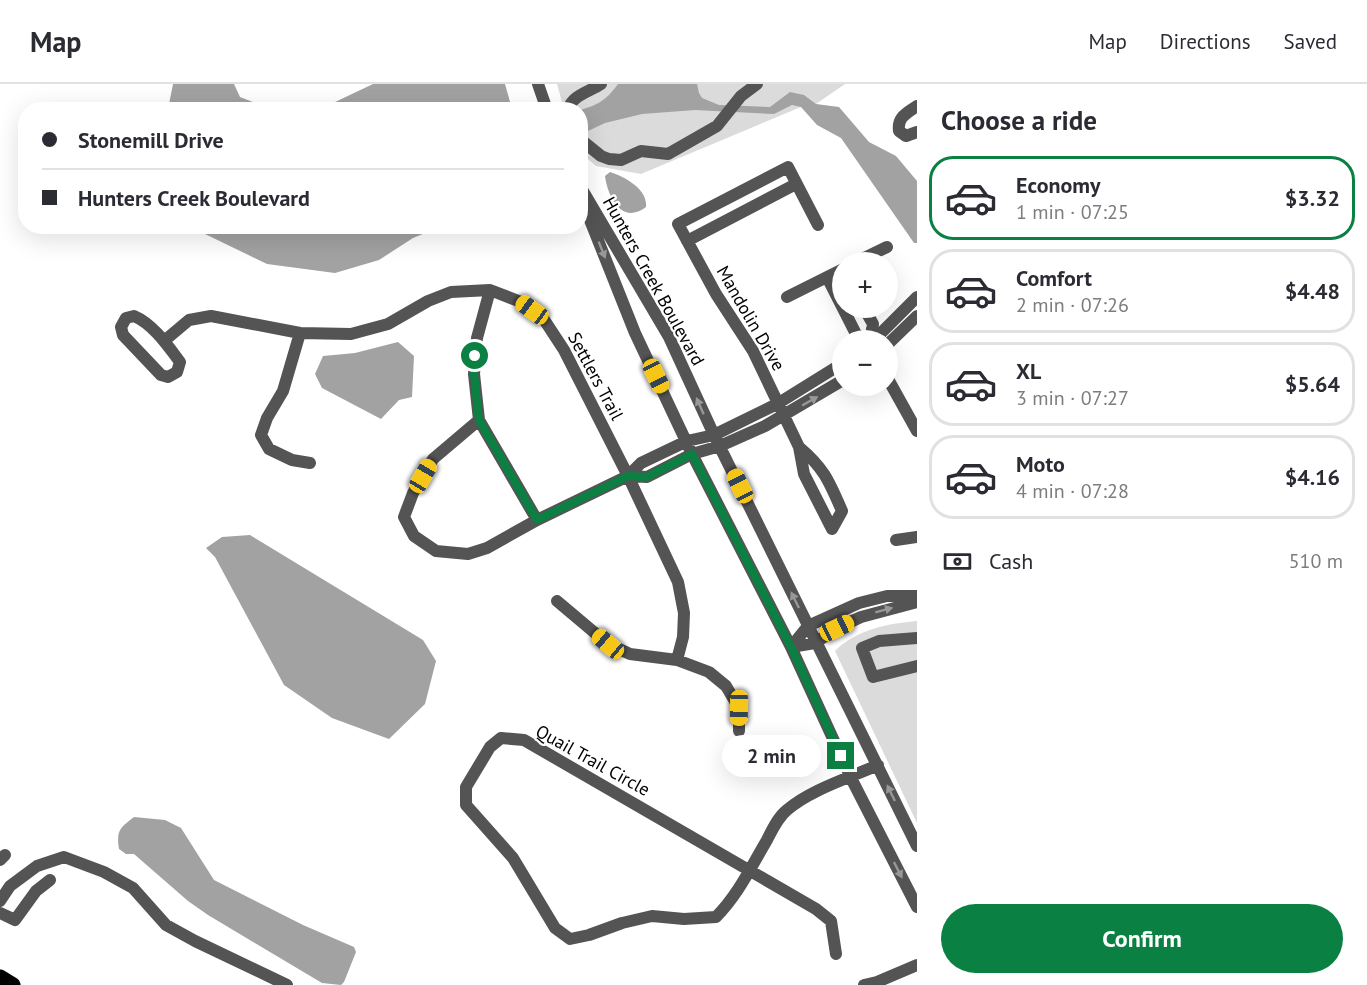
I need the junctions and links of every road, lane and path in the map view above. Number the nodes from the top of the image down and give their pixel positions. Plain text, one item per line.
1 (538, 84) edge
2 (601, 84) edge
3 (757, 84) edge
4 (544, 102) edge
5 (570, 102) edge
6 (917, 106) edge
7 (917, 132) edge
8 (588, 145) edge
9 (796, 184) junction
10 (738, 193) junction
11 (588, 200) edge
12 (746, 210) junction
13 (588, 215) edge
14 (818, 225) dead end
15 (687, 241) junction
16 (887, 247) dead end
17 (877, 252) edge
18 (832, 274) edge
19 (827, 277) junction
20 (490, 290) junction
21 (787, 297) dead end
22 (917, 297) edge
23 (917, 316) edge
24 (854, 330) edge
25 (882, 330) edge
26 (300, 333) junction
27 (898, 334) edge
28 (164, 341) junction
29 (832, 370) edge
30 (832, 387) edge
31 (897, 396) edge
32 (777, 404) junction
33 (783, 416) junction
34 (479, 420) junction
35 (917, 431) edge
36 (714, 435) junction
37 (687, 441) junction
38 (720, 447) junction
39 (799, 447) junction
40 (692, 454) junction
41 (310, 463) dead end
42 (628, 476) junction
43 (537, 520) junction
44 (917, 537) edge
45 (896, 540) dead end
46 (917, 596) edge
47 (557, 600) dead end
48 (917, 602) edge
49 (808, 626) junction
50 (917, 638) edge
51 (815, 643) junction
52 (791, 647) junction
53 (677, 660) junction
54 (917, 666) edge
55 (739, 731) dead end
56 (878, 765) junction
57 (851, 778) junction
58 (917, 846) edge
59 (750, 870) junction
60 (50, 880) dead end
61 (0, 901) edge
62 (917, 907) edge
63 (0, 913) edge
64 (836, 954) dead end
65 (917, 965) edge
66 (0, 977) edge
67 (13, 985) edge
68 (287, 985) edge
69 (864, 985) edge

1 - 4 street
2 - 5 street
3 - 8 street
6 - 7 street
9 - 10 street
9 - 12 street
9 - 14 street
10 - 12 street
10 - 15 street
36 -> 11 street, Hunters Creek Boulevard
12 - 15 street
13 -> 37 street, Hunters Creek Boulevard
15 - 32 street, Mandolin Drive
16 - 17 street
18 - 19 street
19 - 21 street
19 - 24 street
20 - 26 street, Settlers Trail
20 - 34 street
20 - 42 street, Settlers Trail
22 - 25 street
23 - 27 street
26 - 28 street, Settlers Trail
26 - 41 street
28 - 28 street
29 - 32 street
33 -> 30 street
31 - 35 street
32 - 33 street, Mandolin Drive
32 - 36 street
33 - 38 street
33 - 39 street, Mandolin Drive
34 - 43 street
34 - 43 street
36 - 37 street
36 - 38 street, Hunters Creek Boulevard
37 - 40 street, Hunters Creek Boulevard
37 - 42 street
38 - 40 street
49 -> 38 street, Hunters Creek Boulevard
39 - 39 street, Mandolin Drive
40 - 42 street
40 - 52 street, Hunters Creek Boulevard
42 - 43 street
42 - 53 street, Settlers Trail
44 - 45 street
46 - 49 street
47 - 53 street
51 -> 48 street
49 - 51 street, Hunters Creek Boulevard
49 - 52 street
50 - 54 street
51 - 52 street
51 - 56 street, Hunters Creek Boulevard
52 - 57 street, Hunters Creek Boulevard
53 - 55 street
56 - 57 street, Quail Trail Circle
58 -> 56 street, Hunters Creek Boulevard
57 - 59 street, Quail Trail Circle
57 -> 62 street, Hunters Creek Boulevard
59 - 59 street, Quail Trail Circle
59 - 64 street
60 - 63 street
61 - 68 street
65 - 69 street
66 - 67 main road

